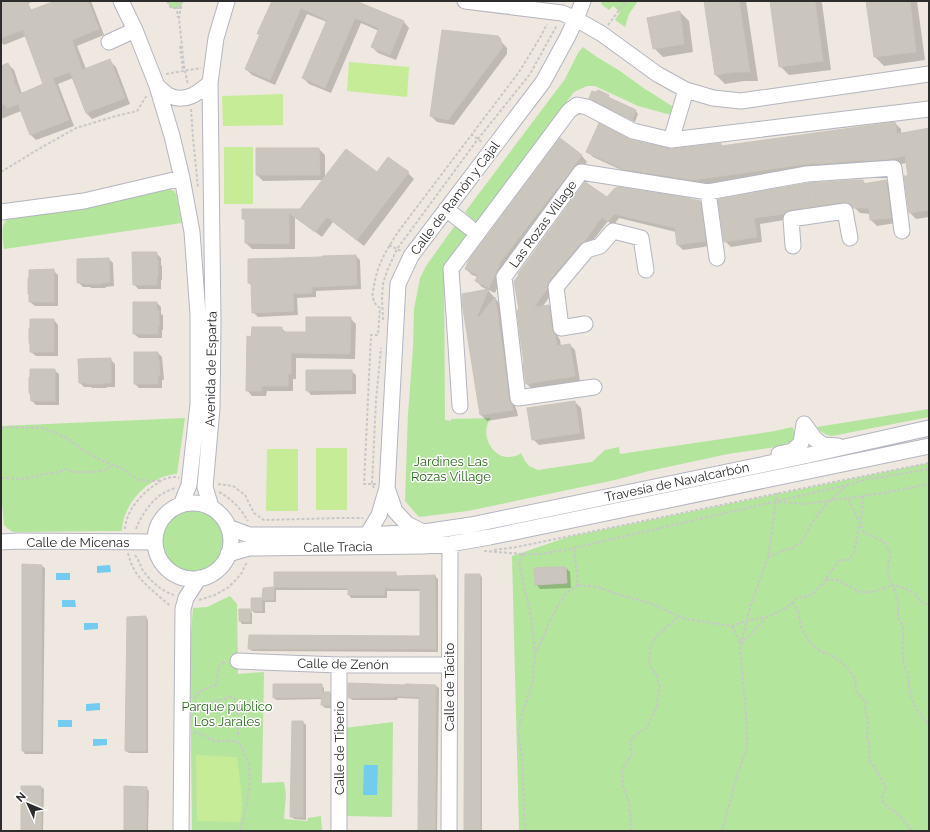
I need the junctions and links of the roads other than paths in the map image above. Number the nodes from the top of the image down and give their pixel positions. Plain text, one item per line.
1 (121, 1) edge
2 (227, 1) edge
3 (466, 1) edge
4 (583, 1) edge
5 (576, 19) junction
6 (135, 30) junction
7 (109, 42) dead end
8 (929, 74) edge
9 (210, 83) junction
10 (153, 85) junction
11 (686, 90) junction
12 (929, 109) edge
13 (671, 140) junction
14 (182, 178) junction
15 (708, 192) junction
16 (446, 209) junction
17 (1, 212) edge
18 (469, 227) dead end
19 (212, 231) junction
20 (902, 231) dead end
21 (192, 232) junction
22 (850, 238) dead end
23 (793, 246) dead end
24 (717, 258) dead end
25 (646, 270) dead end
26 (585, 324) dead end
27 (594, 387) dead end
28 (460, 406) dead end
29 (929, 428) edge
30 (845, 446) junction
31 (929, 446) edge
32 (740, 469) junction
33 (387, 488) junction
34 (181, 504) junction
35 (211, 507) junction
36 (228, 527) junction
37 (424, 532) junction
38 (367, 535) junction
39 (1, 542) edge
40 (155, 542) junction
41 (249, 542) junction
42 (450, 544) junction
43 (228, 554) junction
44 (199, 578) junction
45 (238, 661) road end
46 (339, 665) junction
47 (449, 666) junction
48 (181, 831) edge
49 (339, 831) edge
50 (448, 831) edge

1 - 6 street, Avenida de Esparta
2 - 9 street, Avenida de Esparta
3 - 5 street
4 - 5 street, Calle de Ramón y Cajal
5 - 11 street
5 - 16 street, Calle de Ramón y Cajal
6 - 7 street
6 - 10 street, Avenida de Esparta
8 - 11 street
9 - 10 street
9 - 19 street, Avenida de Esparta
10 - 14 street, Avenida de Esparta
11 - 13 street
12 - 13 street
13 - 28 street
14 - 17 street
14 - 21 street, Avenida de Esparta
15 - 20 street, Las Rozas Village
15 - 24 street
15 - 27 street, Las Rozas Village
16 - 18 street
16 - 33 street, Calle de Ramón y Cajal
19 - 21 street
19 - 35 street, Avenida de Esparta
21 - 34 street, Avenida de Esparta
22 - 23 street
25 - 26 street
29 - 30 street, Travesía de Navalcarbón
30 - 32 street, Travesía de Navalcarbón
30 - 32 street
31 - 42 street, Travesía de Navalcarbón
32 - 37 street, Travesía de Navalcarbón
33 - 37 street, Calle de Ramón y Cajal
33 - 38 street, Calle de Ramón y Cajal
34 - 35 street
34 - 40 street
35 - 36 street
36 - 41 street, Calle Tracia
36 - 43 street
37 - 38 street, Calle Tracia
38 - 41 street, Calle Tracia
39 - 40 street, Calle de Micenas
40 - 44 street
41 - 42 street, Calle Tracia
41 - 43 street, Calle Tracia
42 - 47 street, Calle de Tácito
43 - 44 street
44 - 48 street
45 - 46 street, Calle de Zenón
46 - 47 street, Calle de Zenón
46 - 49 street, Calle de Tiberio
47 - 50 street, Calle de Tácito

